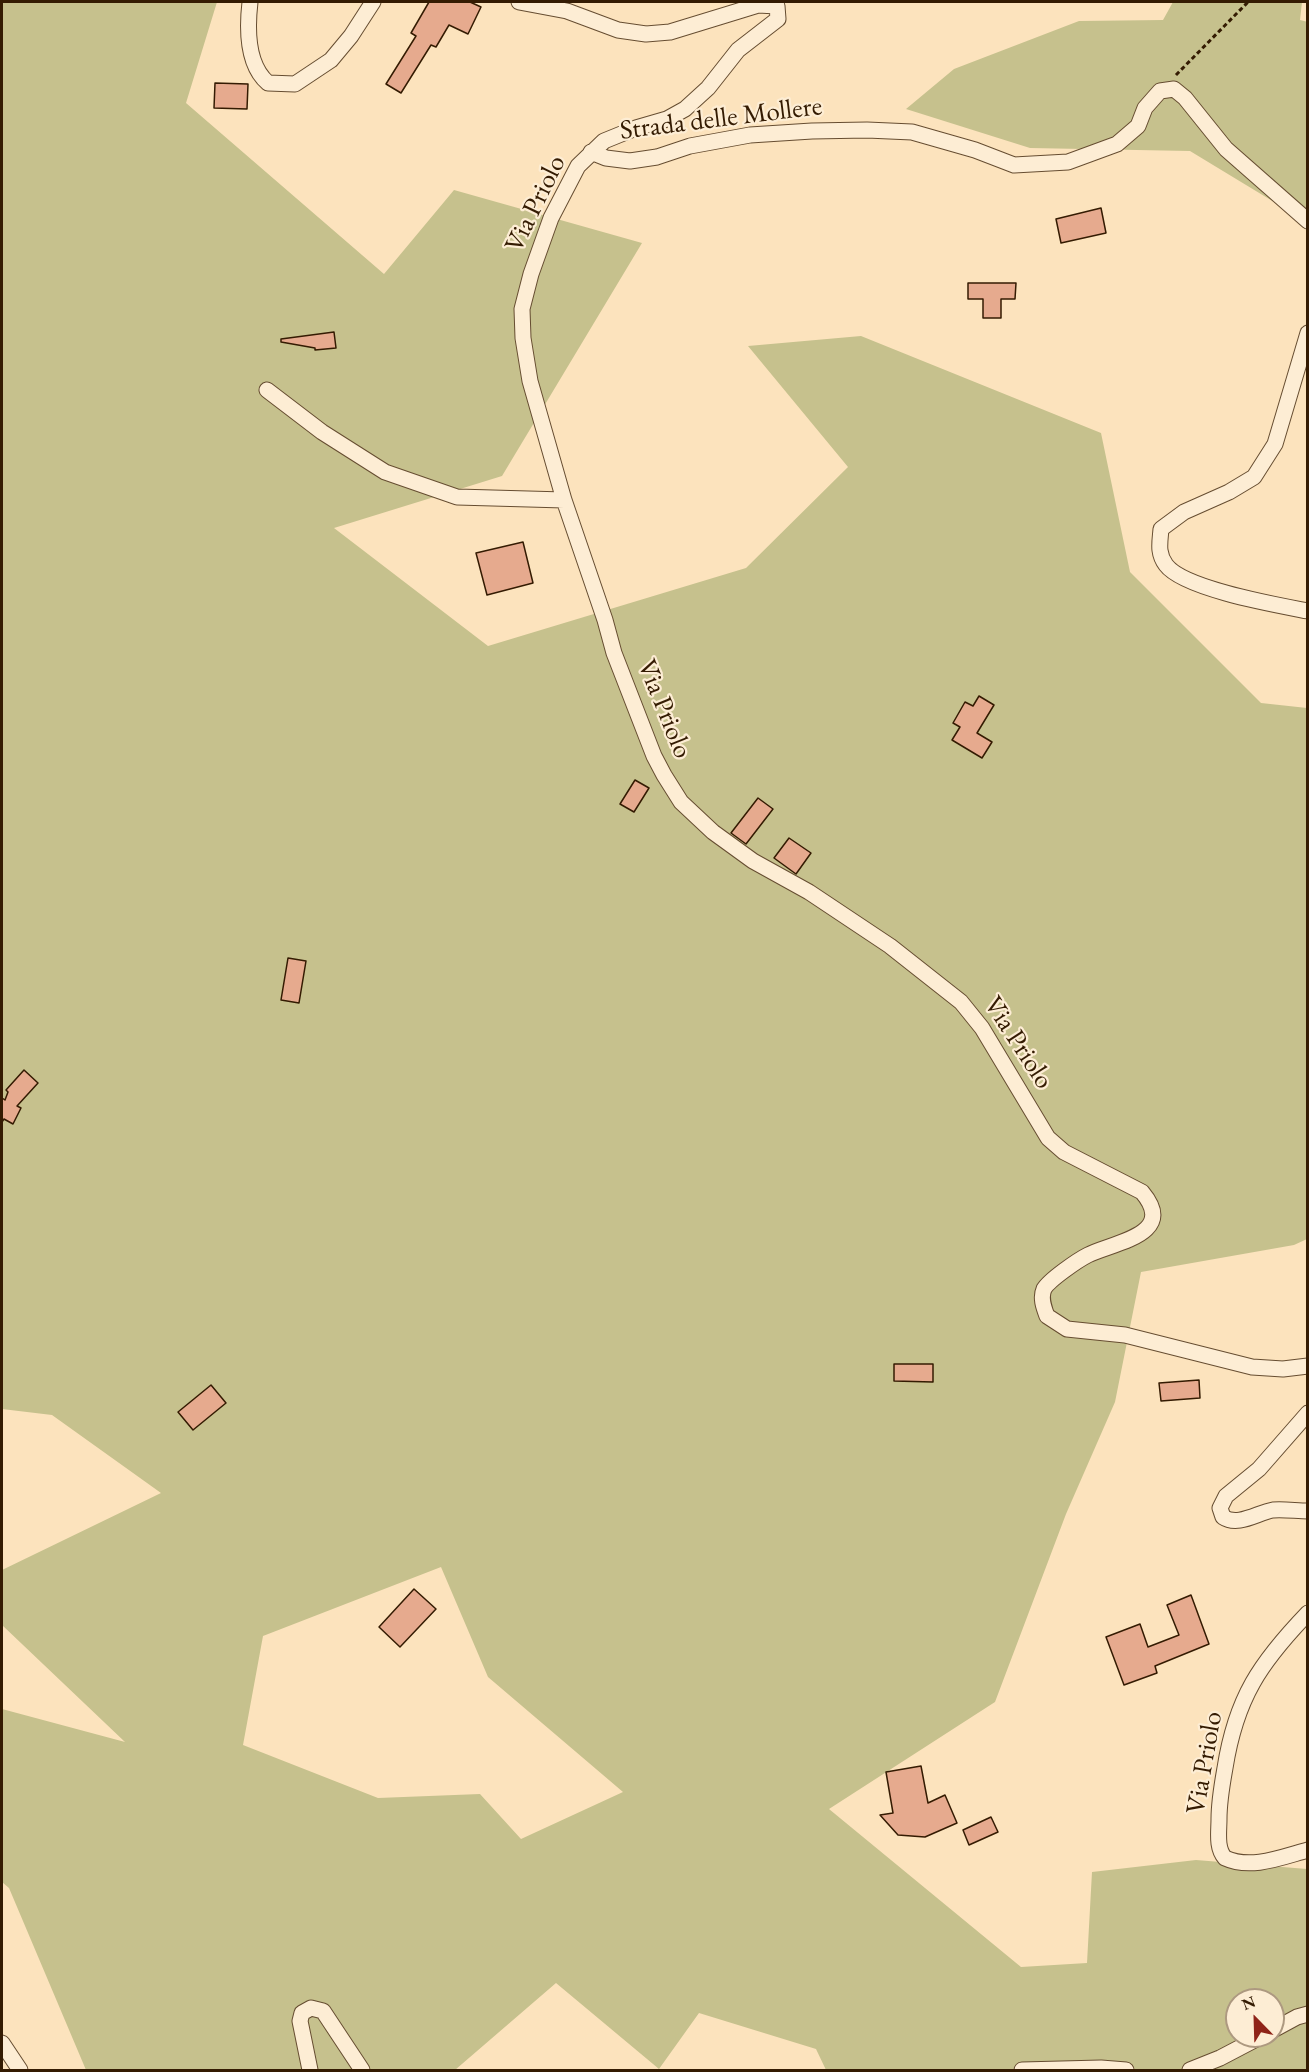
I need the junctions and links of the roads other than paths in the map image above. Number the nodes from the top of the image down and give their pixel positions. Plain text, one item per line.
1 (250, 2) edge
2 (373, 2) edge
3 (519, 2) edge
4 (591, 152) junction
5 (1308, 221) edge
6 (1308, 333) edge
7 (267, 390) dead end
8 (564, 500) junction
9 (1308, 611) edge
10 (1308, 1366) edge
11 (1308, 1413) edge
12 (1308, 1511) edge
13 (1308, 1613) edge
14 (1308, 1850) edge
15 (1308, 2014) edge
16 (1285, 2024) edge
17 (2, 2043) edge
18 (1239, 2048) edge
19 (20, 2070) edge
20 (310, 2070) edge
21 (362, 2070) edge
22 (1022, 2070) edge
23 (1126, 2070) edge
24 (1190, 2070) edge

1 - 2 street
3 - 4 street, Via Priolo
4 - 5 street, Strada delle Mollere
4 - 8 street, Via Priolo
6 - 9 street
7 - 8 street
8 - 10 street, Via Priolo
11 - 12 street
13 - 14 street, Via Priolo
15 - 16 street
17 - 19 street
18 - 24 street
20 - 21 street
22 - 23 street

